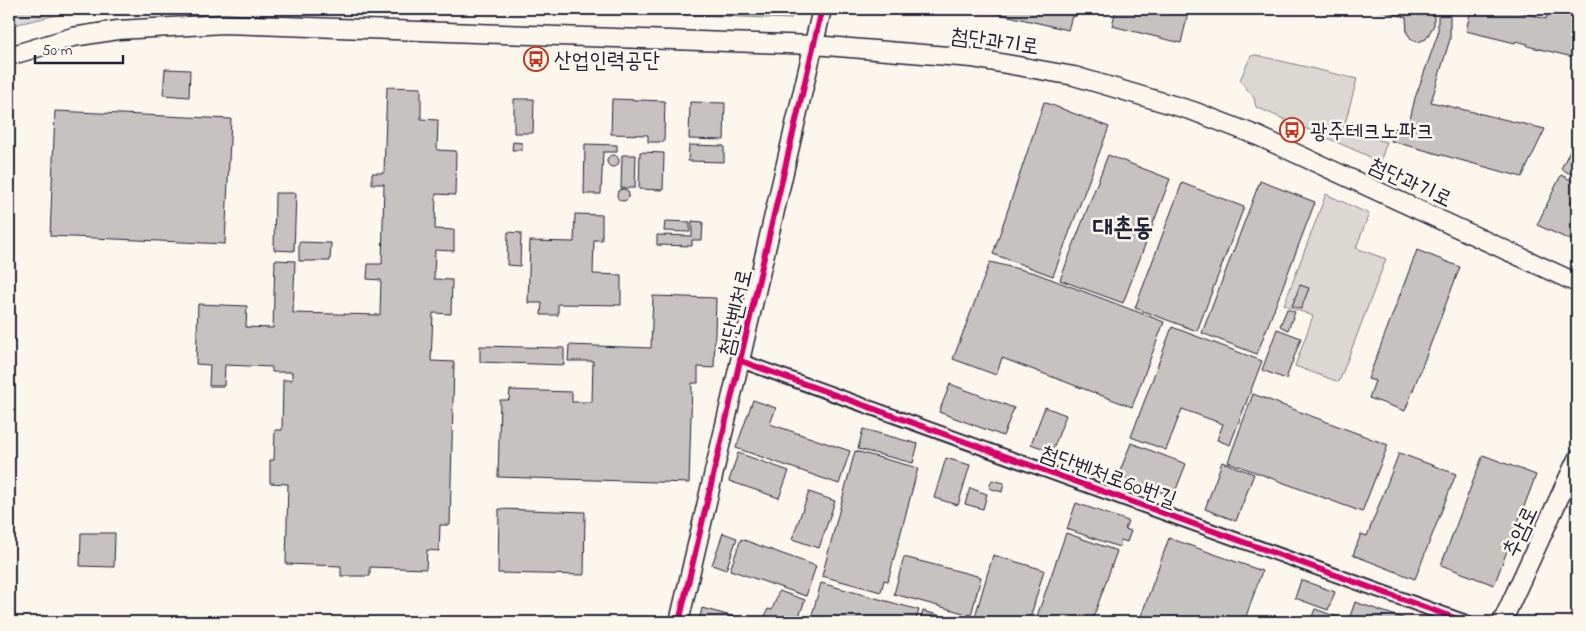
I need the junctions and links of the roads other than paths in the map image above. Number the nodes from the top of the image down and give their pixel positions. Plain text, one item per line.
1 (822, 9) edge
2 (814, 45) junction
3 (9, 56) edge
4 (1577, 283) edge
5 (741, 361) junction
6 (1577, 459) edge
7 (679, 622) edge
8 (1466, 622) edge
9 (1502, 622) edge

1 - 2 main road, 첨단벤처로
2 - 3 main road, 첨단과기로
2 - 4 main road, 첨단과기로
2 - 5 main road, 첨단벤처로
5 - 7 main road, 첨단벤처로
5 - 8 street, 첨단벤처로60번길
6 - 9 main road, 추암로

